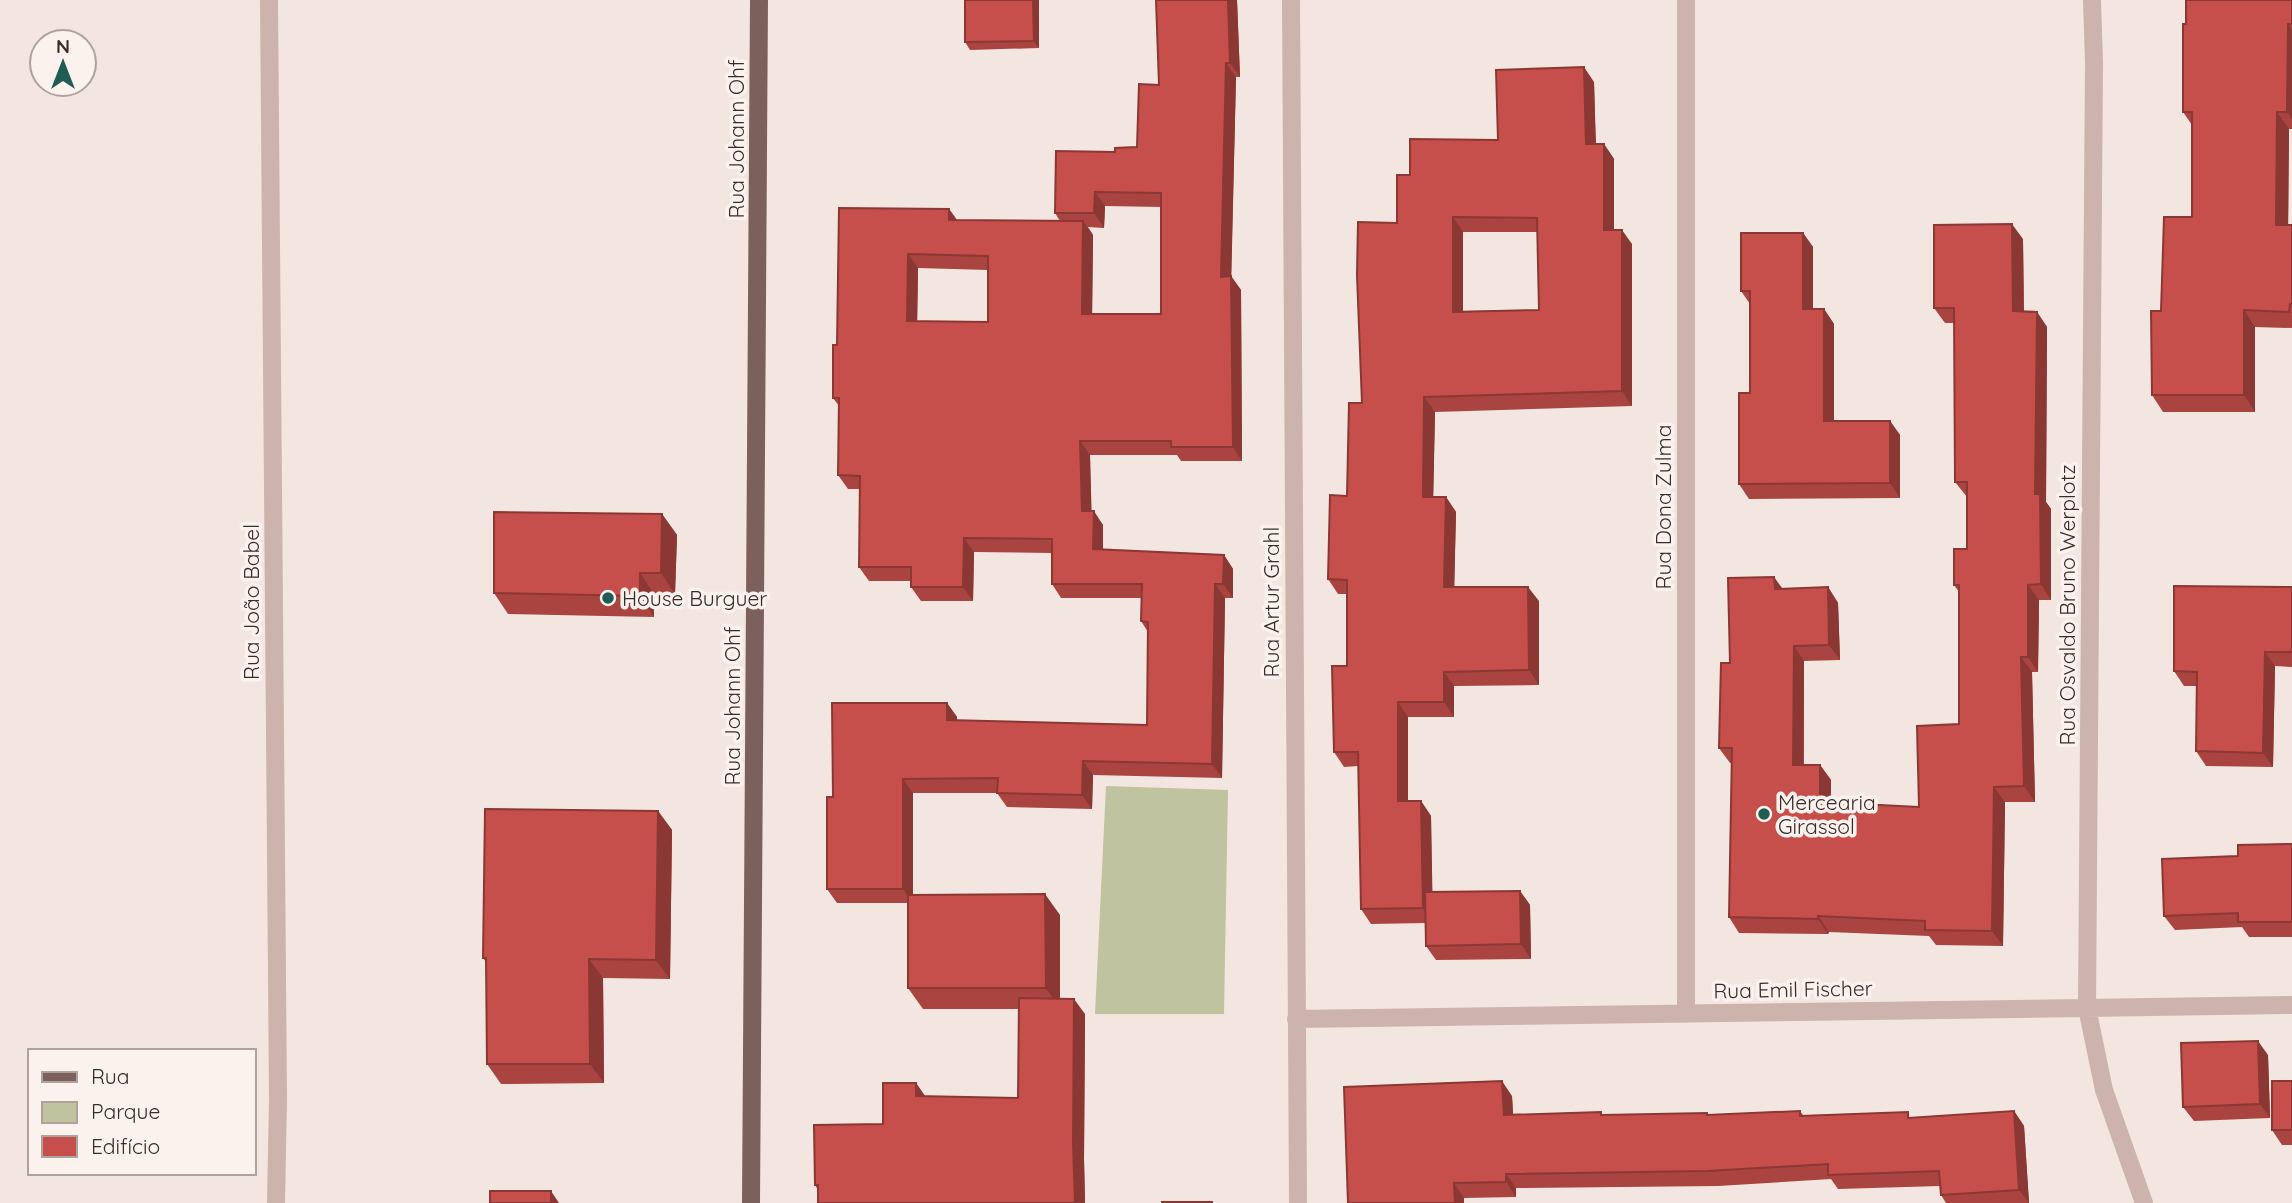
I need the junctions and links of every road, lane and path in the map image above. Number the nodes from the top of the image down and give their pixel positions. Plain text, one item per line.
1 (269, 0) edge
2 (760, 0) edge
3 (1291, 0) edge
4 (1686, 0) edge
5 (2092, 0) edge
6 (2292, 1005) edge
7 (2087, 1008) junction
8 (1686, 1014) junction
9 (1296, 1019) junction
10 (276, 1203) edge
11 (751, 1203) edge
12 (1298, 1203) edge
13 (2144, 1203) edge

1 - 10 street, Rua João Babel
2 - 11 main road, Rua Johann Ohf
3 - 9 street, Rua Artur Grahl
4 - 8 street, Rua Dona Zulma
5 - 7 street, Rua Osvaldo Bruno Werplotz
6 - 7 street, Rua Emil Fischer
7 - 8 street, Rua Emil Fischer
7 - 13 street, Rua Osvaldo Bruno Werplotz
8 - 9 street, Rua Emil Fischer
9 - 12 street, Rua Artur Grahl

